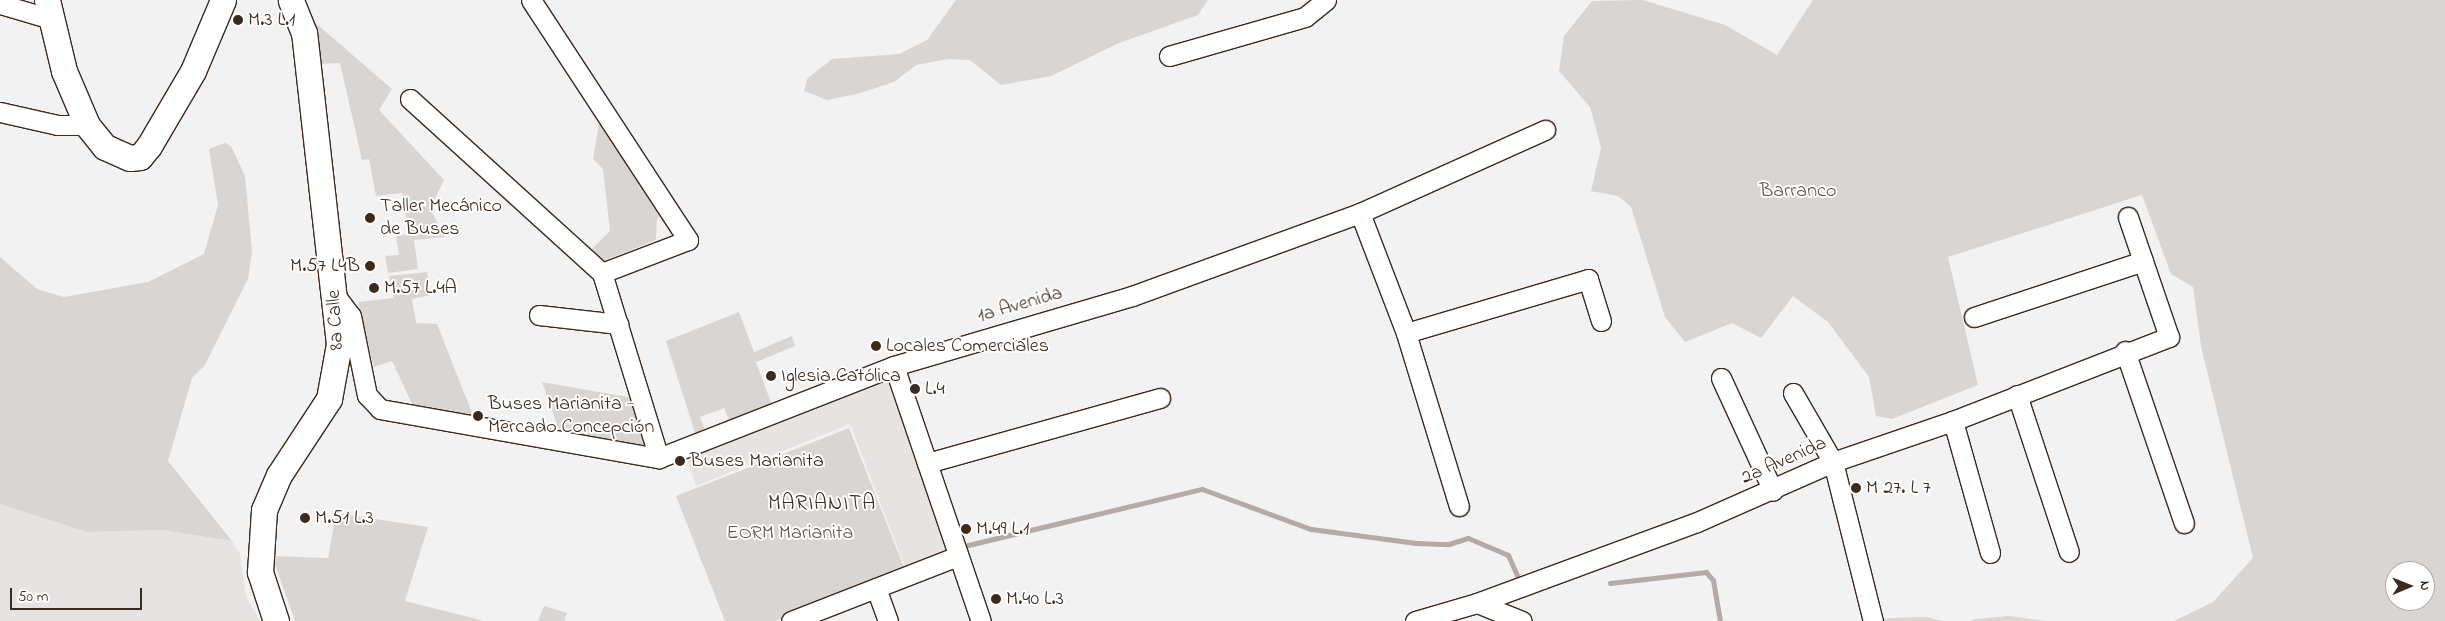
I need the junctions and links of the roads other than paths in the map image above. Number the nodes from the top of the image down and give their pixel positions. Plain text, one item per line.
1 (223, 0) edge
2 (291, 0) edge
3 (531, 0) edge
4 (1326, 0) edge
5 (0, 4) edge
6 (49, 10) edge
7 (1169, 56) dead end
8 (410, 99) dead end
9 (0, 112) edge
10 (87, 125) junction
11 (1545, 130) dead end
12 (1360, 213) junction
13 (2128, 217) dead end
14 (2143, 261) junction
15 (602, 273) junction
16 (335, 295) junction
17 (539, 315) dead end
18 (1974, 317) dead end
19 (1601, 320) dead end
20 (618, 324) junction
21 (1406, 333) junction
22 (2125, 351) junction
23 (894, 366) junction
24 (1721, 378) dead end
25 (1794, 392) dead end
26 (2017, 395) junction
27 (1160, 398) dead end
28 (1953, 421) junction
29 (659, 458) junction
30 (1833, 462) junction
31 (926, 463) junction
32 (1773, 491) junction
33 (1459, 506) dead end
34 (2184, 523) dead end
35 (955, 548) junction
36 (2069, 552) dead end
37 (1990, 553) dead end
38 (876, 588) junction
39 (1477, 603) junction
40 (827, 614) edge
41 (276, 621) edge
42 (791, 621) edge
43 (888, 621) edge
44 (981, 621) edge
45 (1415, 621) edge
46 (1522, 621) edge
47 (1873, 621) edge

1 - 10 main road
2 - 16 main road, 8a Calle
3 - 15 street
4 - 7 street
5 - 6 street
6 - 10 main road
8 - 15 street
9 - 10 street
11 - 12 street, 1a Avenida
12 - 21 street
12 - 23 street, 1a Avenida
13 - 14 street
14 - 18 street
14 - 22 street, 2a Avenida
15 - 20 street
16 - 29 street
16 - 41 main road, 8a Calle
17 - 20 street
19 - 21 street
20 - 29 street
21 - 33 street
22 - 26 street, 2a Avenida
22 - 34 street
23 - 29 street, 1a Avenida
23 - 31 street
24 - 32 street
25 - 30 street
26 - 28 street, 2a Avenida
26 - 36 street
27 - 31 street
28 - 30 street, 2a Avenida
28 - 37 street
30 - 32 street, 2a Avenida
30 - 47 street
31 - 35 street
32 - 39 street, 2a Avenida
35 - 38 street
35 - 44 street
38 - 40 street
38 - 43 street
39 - 45 street, 2a Avenida
39 - 46 street
40 - 42 street

